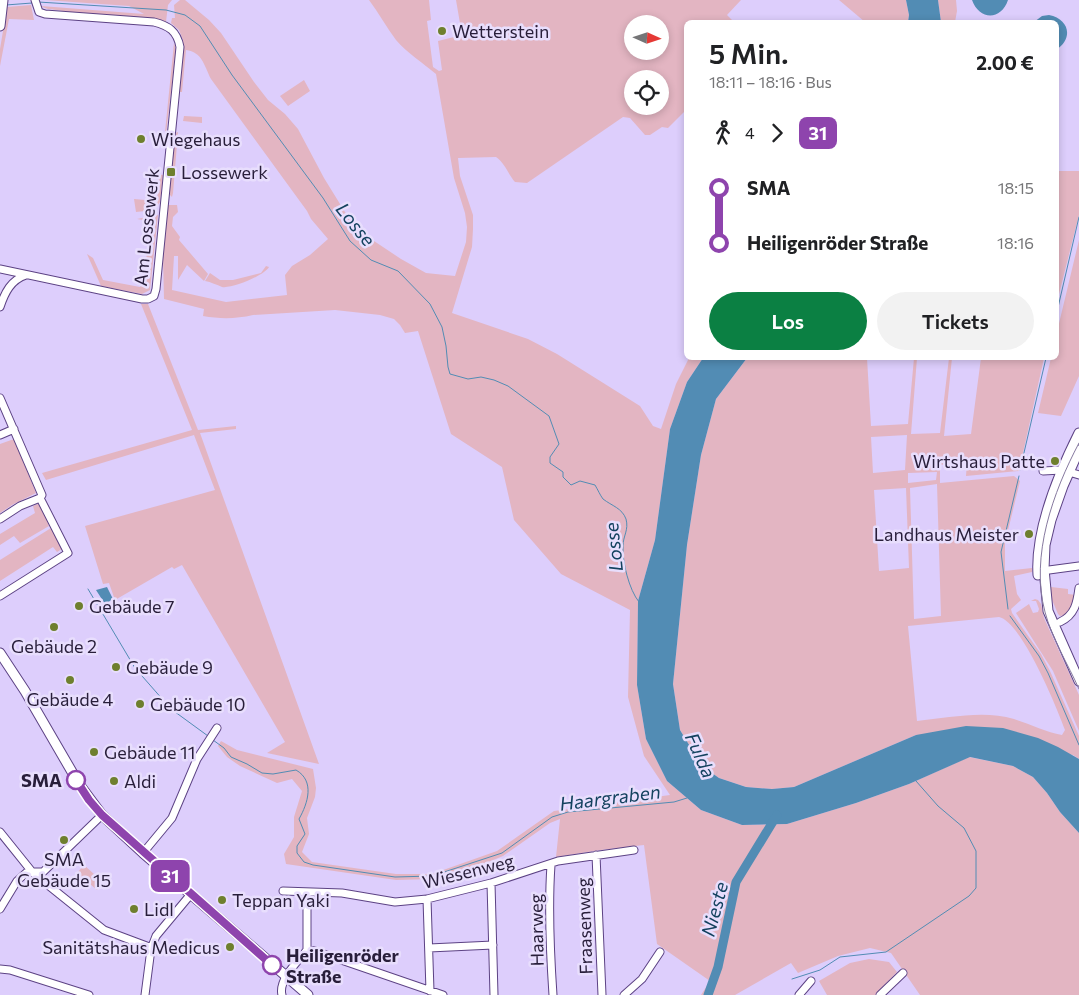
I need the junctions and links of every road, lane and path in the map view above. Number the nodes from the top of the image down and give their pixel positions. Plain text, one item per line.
1 (3, 0) edge
2 (36, 4) edge
3 (0, 26) edge
4 (0, 269) edge
5 (26, 274) junction
6 (0, 307) edge
7 (0, 398) edge
8 (14, 429) junction
9 (1079, 433) edge
10 (0, 435) edge
11 (1079, 450) edge
12 (1066, 470) junction
13 (1042, 471) dead end
14 (1079, 475) edge
15 (40, 498) junction
16 (0, 519) edge
17 (1079, 566) edge
18 (1049, 570) dead end
19 (1079, 588) edge
20 (0, 596) edge
21 (1060, 622) dead end
22 (1, 657) edge
23 (1079, 681) edge
24 (216, 731) dead end
25 (102, 815) junction
26 (0, 832) edge
27 (634, 850) dead end
28 (143, 853) junction
29 (596, 855) junction
30 (551, 865) junction
31 (34, 872) junction
32 (491, 882) junction
33 (283, 891) dead end
34 (307, 893) junction
35 (190, 894) junction
36 (427, 898) junction
37 (0, 909) edge
38 (493, 945) junction
39 (152, 948) junction
40 (429, 948) junction
41 (307, 950) junction
42 (660, 952) dead end
43 (0, 969) edge
44 (903, 973) dead end
45 (286, 977) junction
46 (811, 981) dead end
47 (430, 991) junction
48 (89, 995) edge
49 (145, 995) edge
50 (282, 995) edge
51 (308, 995) edge
52 (443, 995) edge
53 (494, 995) edge
54 (553, 995) edge
55 (602, 995) edge
56 (624, 995) edge
57 (799, 995) edge
58 (880, 995) edge

1 - 3 main road
2 - 5 street, Am Lossewerk
4 - 5 street
5 - 6 street
7 - 8 street
8 - 10 street
8 - 15 street
9 - 12 main road
11 - 12 main road
12 - 13 street
12 - 14 street
12 - 23 main road
15 - 16 street
15 - 20 street
17 - 18 street
19 - 21 street
22 - 25 main road
24 - 28 street
25 - 28 main road
25 - 31 street
26 - 31 street
27 - 29 street, Wiesenweg
28 - 35 main road
29 - 30 street, Wiesenweg
29 - 55 street, Fraasenweg
30 - 32 street, Wiesenweg
30 - 54 street, Haarweg
31 - 37 street
31 - 39 street
32 - 36 street, Wiesenweg
32 - 38 street
33 - 34 street, Wiesenweg
34 - 36 street, Wiesenweg
34 - 41 street
35 - 39 street
35 - 45 main road
36 - 40 street
38 - 40 street
38 - 53 street
39 - 49 street
40 - 47 street
41 - 45 street
41 - 47 street
42 - 56 street
43 - 48 street
44 - 58 street
45 - 50 street
45 - 51 main road
46 - 57 street
47 - 52 street

